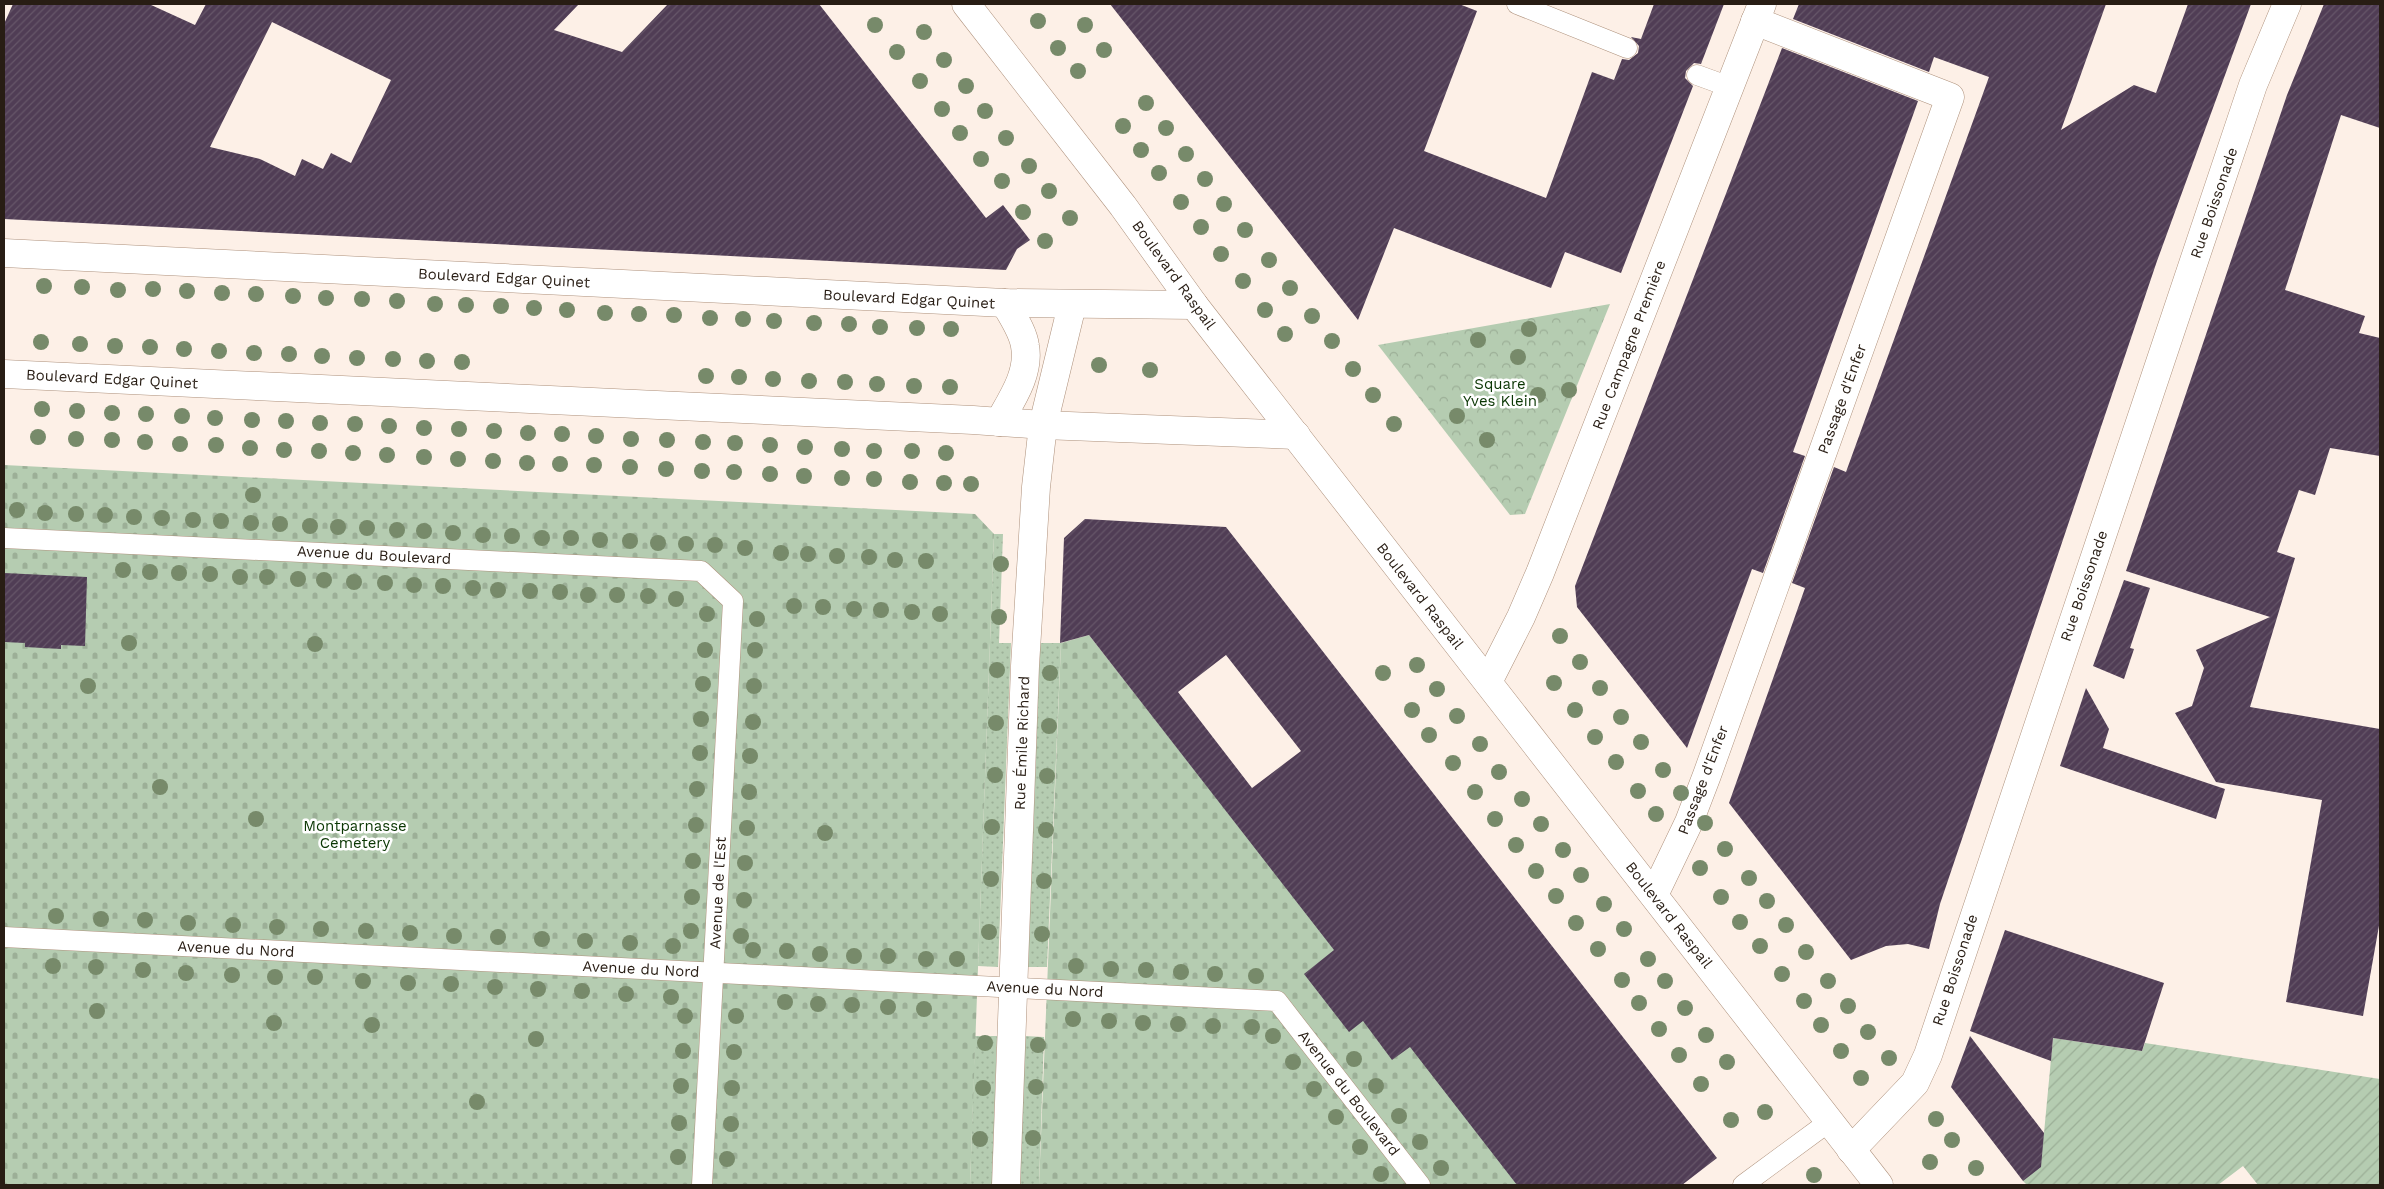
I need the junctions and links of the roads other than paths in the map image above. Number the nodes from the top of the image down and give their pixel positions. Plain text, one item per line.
1 (966, 4) edge
2 (1517, 4) edge
3 (2287, 4) edge
4 (1758, 12) edge
5 (1627, 48) dead end
6 (1697, 75) dead end
7 (1730, 87) junction
8 (4, 253) edge
9 (1005, 303) junction
10 (1072, 305) junction
11 (1194, 305) junction
12 (4, 374) edge
13 (999, 422) junction
14 (1043, 425) junction
15 (1296, 436) junction
16 (4, 538) edge
17 (733, 601) joint
18 (1488, 682) junction
19 (1654, 895) junction
20 (4, 937) edge
21 (714, 973) junction
22 (1013, 987) junction
23 (1277, 1001) joint
24 (1830, 1121) junction
25 (1851, 1150) junction
26 (702, 1185) edge
27 (1006, 1185) edge
28 (1420, 1185) edge
29 (1743, 1185) edge
30 (1879, 1185) edge

1 - 11 street, Boulevard Raspail
2 - 5 lane
3 - 25 street, Rue Boissonade
4 - 7 street, Rue Campagne Première
4 - 19 street, Passage d'Enfer
6 - 7 lane
7 - 18 street, Rue Campagne Première
8 - 9 street, Boulevard Edgar Quinet
9 - 10 street, Boulevard Edgar Quinet
9 - 13 street, Boulevard Edgar Quinet
10 - 11 street, Boulevard Edgar Quinet
10 - 14 street, Rue Émile Richard
11 - 15 street, Boulevard Raspail
12 - 13 street, Boulevard Edgar Quinet
13 - 14 street, Boulevard Edgar Quinet
14 - 15 street, Boulevard Edgar Quinet
14 - 22 street, Rue Émile Richard
15 - 18 street, Boulevard Raspail
16 - 17 lane, Avenue du Boulevard
17 - 21 lane, Avenue de l'Est
18 - 19 street, Boulevard Raspail
19 - 24 street, Boulevard Raspail
20 - 21 lane, Avenue du Nord
21 - 22 lane, Avenue du Nord
21 - 26 lane, Avenue de l'Est
22 - 23 lane, Avenue du Nord
22 - 27 street, Rue Émile Richard
23 - 28 lane, Avenue du Boulevard
24 - 25 street, Boulevard Raspail
24 - 29 lane
25 - 30 street, Boulevard Raspail

